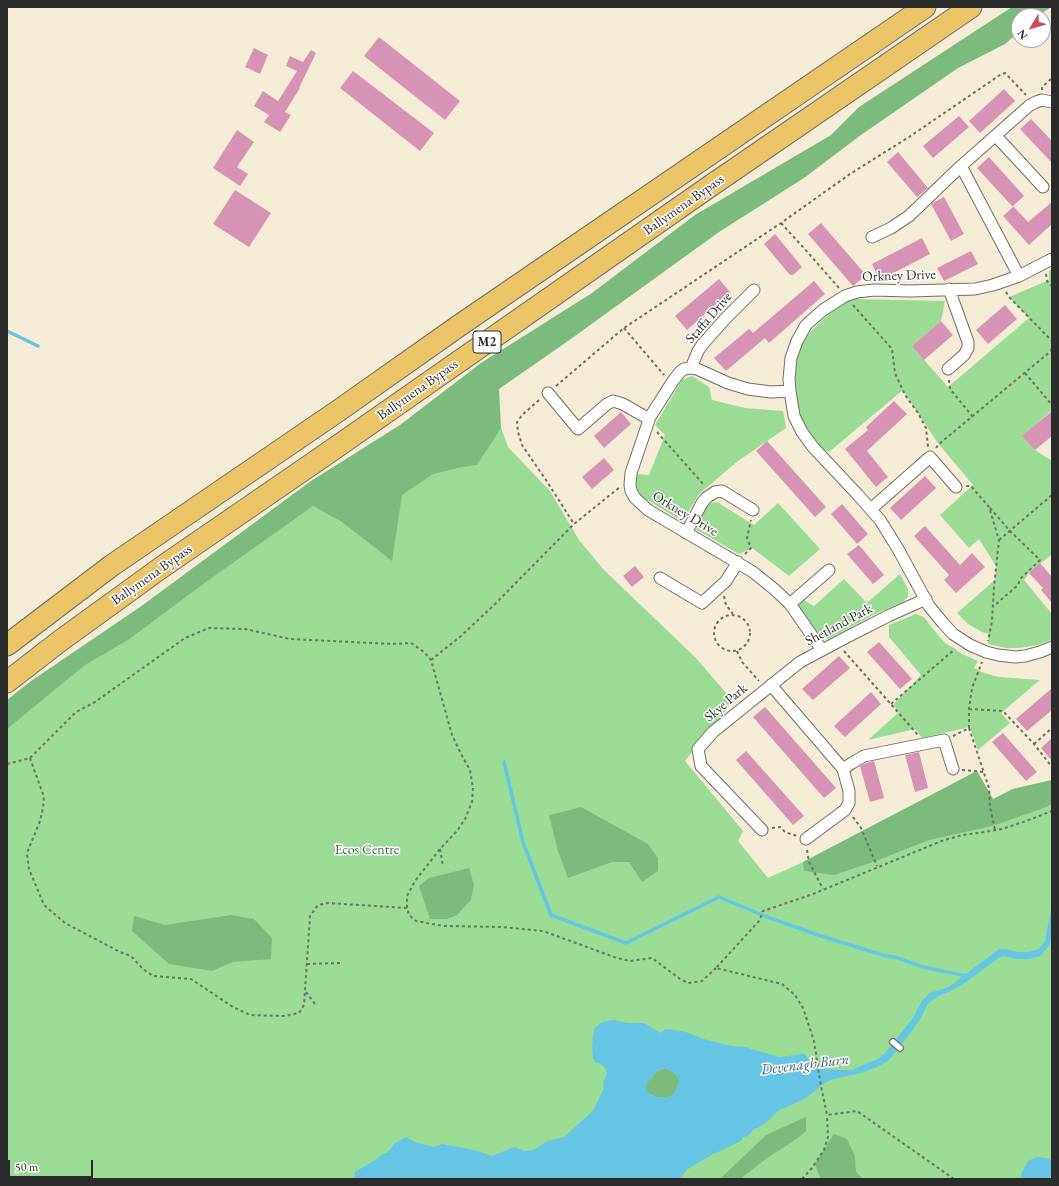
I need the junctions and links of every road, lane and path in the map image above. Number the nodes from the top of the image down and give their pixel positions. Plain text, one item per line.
1 (925, 7) edge
2 (971, 7) edge
3 (1052, 102) edge
4 (1033, 103) junction
5 (996, 136) junction
6 (961, 166) junction
7 (1043, 187) dead end
8 (781, 223) junction
9 (872, 237) dead end
10 (1052, 259) edge
11 (1019, 276) junction
12 (1001, 282) junction
13 (949, 289) junction
14 (754, 290) dead end
15 (845, 296) junction
16 (624, 328) junction
17 (1052, 341) edge
18 (1052, 347) edge
19 (691, 368) junction
20 (948, 369) joint
21 (1025, 373) junction
22 (673, 381) junction
23 (790, 391) junction
24 (548, 393) junction
25 (1052, 405) edge
26 (973, 417) junction
27 (648, 421) junction
28 (930, 457) junction
29 (630, 483) junction
30 (956, 487) joint
31 (712, 494) junction
32 (1052, 495) edge
33 (990, 507) junction
34 (871, 508) junction
35 (753, 510) joint
36 (574, 524) junction
37 (1010, 531) junction
38 (686, 533) junction
39 (999, 540) junction
40 (738, 562) junction
41 (829, 570) dead end
42 (660, 578) dead end
43 (721, 586) junction
44 (926, 599) junction
45 (790, 604) junction
46 (993, 606) junction
47 (733, 614) junction
48 (964, 641) junction
49 (836, 643) junction
50 (7, 645) edge
51 (1052, 649) edge
52 (822, 650) junction
53 (737, 651) junction
54 (986, 652) junction
55 (430, 660) junction
56 (7, 682) edge
57 (771, 686) junction
58 (891, 704) junction
59 (969, 709) junction
60 (969, 728) junction
61 (1052, 728) edge
62 (944, 740) junction
63 (925, 744) junction
64 (1034, 744) junction
65 (30, 758) junction
66 (7, 764) edge
67 (1052, 767) edge
68 (843, 769) junction
69 (953, 769) joint
70 (984, 772) junction
71 (847, 808) junction
72 (1052, 811) edge
73 (762, 830) joint
74 (996, 830) junction
75 (806, 840) junction
76 (440, 849) junction
77 (443, 866) dead end
78 (877, 866) junction
79 (823, 889) junction
80 (407, 908) junction
81 (340, 963) dead end
82 (307, 964) junction
83 (716, 968) junction
84 (305, 991) junction
85 (315, 1004) dead end
86 (893, 1042) dead end
87 (900, 1048) dead end
88 (827, 1115) junction
89 (802, 1179) edge
90 (954, 1179) edge

1 - 50 highway, Ballymena Bypass / M2
2 - 56 highway, Ballymena Bypass / M2
3 - 4 street
4 - 5 street
4 - 8 path
5 - 6 street
5 - 7 street
6 - 9 street
6 - 11 street
8 - 15 path
8 - 16 path
10 - 11 street, Orkney Drive
11 - 12 street, Orkney Drive
12 - 13 street, Orkney Drive
12 - 17 path
13 - 15 street, Orkney Drive
13 - 20 street
14 - 19 street, Staffa Drive
15 - 23 street, Orkney Drive
15 - 28 path
16 - 22 path
16 - 24 path
18 - 21 path
19 - 22 street
19 - 23 street
20 - 26 path
21 - 25 path
21 - 26 path
22 - 27 street
23 - 34 street, Orkney Drive
24 - 27 street
24 - 36 path
26 - 28 path
27 - 29 street
27 - 31 path
28 - 30 street
28 - 34 street
29 - 36 path
29 - 38 street, Orkney Drive
30 - 33 path
31 - 35 street
31 - 38 street
32 - 37 path
33 - 37 path
33 - 39 path
34 - 44 street, Orkney Drive
35 - 40 path
36 - 55 path
37 - 39 path
37 - 46 path
38 - 40 street, Orkney Drive
39 - 46 path
40 - 43 street
40 - 45 street, Orkney Drive
41 - 45 street
42 - 43 street
43 - 47 path
44 - 48 street
44 - 49 street, Shetland Park
45 - 52 street, Orkney Drive
46 - 54 path
47 - 53 path
47 - 53 path
48 - 54 street
48 - 58 path
49 - 52 street, Shetland Park
49 - 58 path
51 - 54 street
52 - 57 street, Shetland Park
53 - 57 path
54 - 59 path
55 - 65 path
55 - 76 path
57 - 68 street
57 - 73 street, Skye Park
58 - 63 path
59 - 60 path
59 - 64 path
60 - 62 path
60 - 70 path
61 - 64 path
62 - 63 street
62 - 69 street
63 - 68 street
64 - 67 path
65 - 66 path
65 - 84 path
68 - 71 street
69 - 70 path
70 - 74 path
71 - 75 street
71 - 78 path
72 - 74 path
73 - 75 path
74 - 78 path
75 - 79 path
76 - 77 path
76 - 80 path
78 - 79 path
79 - 83 path
80 - 82 path
80 - 83 path
81 - 82 path
82 - 84 path
83 - 88 path
84 - 85 path
86 - 87 lane
88 - 89 path
88 - 90 path

